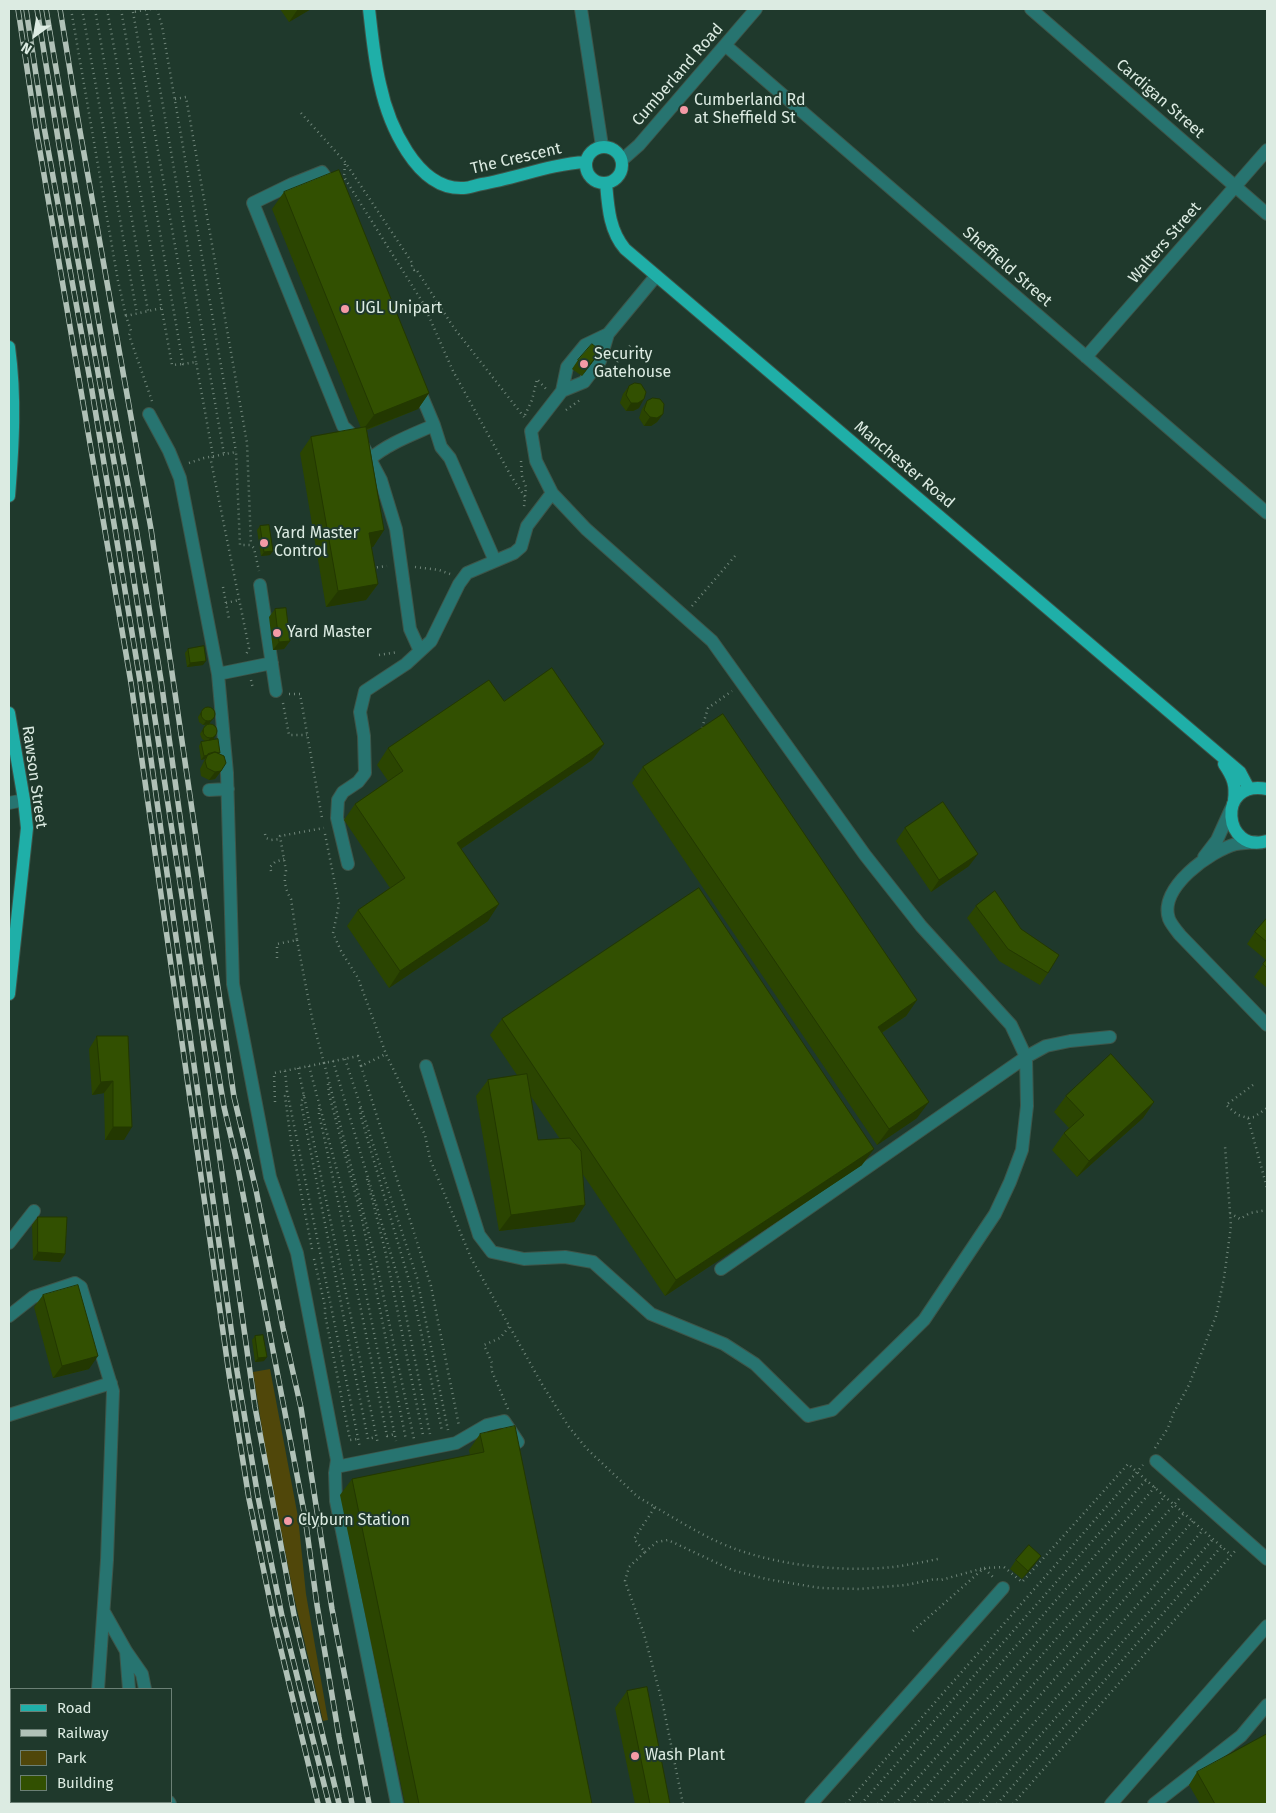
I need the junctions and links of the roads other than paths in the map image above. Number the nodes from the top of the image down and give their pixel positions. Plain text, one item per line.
1 (369, 9) edge
2 (580, 9) edge
3 (756, 9) edge
4 (1031, 9) edge
5 (725, 44) junction
6 (602, 146) junction
7 (1267, 150) edge
8 (622, 160) junction
9 (586, 162) junction
10 (606, 183) junction
11 (1236, 187) junction
12 (340, 198) edge
13 (1267, 214) edge
14 (656, 276) junction
15 (608, 334) junction
16 (9, 348) edge
17 (1086, 357) junction
18 (412, 371) edge
19 (562, 391) junction
20 (12, 401) edge
21 (149, 414) road end
22 (434, 425) junction
23 (370, 459) junction
24 (552, 492) junction
25 (9, 496) edge
26 (1267, 513) edge
27 (495, 561) junction
28 (260, 585) road end
29 (420, 651) junction
30 (272, 663) junction
31 (218, 674) junction
32 (279, 692) road end
33 (9, 713) edge
34 (1216, 752) junction
35 (1261, 787) edge
36 (228, 789) junction
37 (209, 790) dead end
38 (24, 800) junction
39 (9, 802) edge
40 (1233, 805) junction
41 (1261, 842) edge
42 (348, 864) dead end
43 (1198, 865) junction
44 (9, 994) edge
45 (1267, 1025) edge
46 (1110, 1037) dead end
47 (1026, 1058) junction
48 (426, 1066) dead end
49 (34, 1211) dead end
50 (9, 1243) edge
51 (721, 1269) dead end
52 (9, 1316) edge
53 (111, 1383) junction
54 (9, 1415) edge
55 (520, 1452) edge
56 (1153, 1458) road end
57 (336, 1467) junction
58 (1267, 1559) edge
59 (1004, 1588) road end
60 (104, 1612) junction
61 (1267, 1626) edge
62 (126, 1651) junction
63 (98, 1688) edge
64 (129, 1688) edge
65 (145, 1688) edge
66 (1267, 1704) edge
67 (397, 1804) edge
68 (811, 1804) edge
69 (1111, 1804) edge
70 (1154, 1804) edge

1 - 9 main road, The Crescent
2 - 6 street
3 - 5 street, Cumberland Road
4 - 11 street, Cardigan Street
5 - 8 street, Cumberland Road
5 - 17 street, Sheffield Street
6 - 8 main road
6 - 9 main road
7 - 11 street, Walters Street
8 - 10 main road
9 - 10 main road
10 - 14 main road, Manchester Road
11 - 13 street, Cardigan Street
11 - 17 street, Walters Street
12 - 23 street
14 - 15 street
14 - 34 main road, Manchester Road
15 - 19 street
15 - 19 street
16 - 20 main road
17 - 26 street, Sheffield Street
18 - 22 street
19 - 24 street
20 - 25 main road
21 - 31 street
22 - 23 street
22 - 27 street
23 - 29 street
24 - 27 street
24 - 47 street
27 - 29 street
28 - 30 street
29 - 42 street
30 - 31 street
30 - 32 street
31 - 36 street
33 - 38 main road, Rawson Street
34 - 35 main road, Manchester Road
34 - 40 main road, Manchester Road
35 - 40 main road
36 - 37 street
36 - 57 street
38 - 39 street
38 - 44 main road, Rawson Street
40 - 41 main road, Manchester Road
40 - 43 street
41 - 43 street
43 - 45 street
46 - 47 street
47 - 48 street
47 - 51 street
49 - 50 street
52 - 53 street
53 - 54 street
53 - 60 street
55 - 57 street
56 - 58 street
57 - 67 street
59 - 68 street
60 - 62 street
60 - 63 street
61 - 69 street
62 - 64 street
62 - 65 street
66 - 70 street

